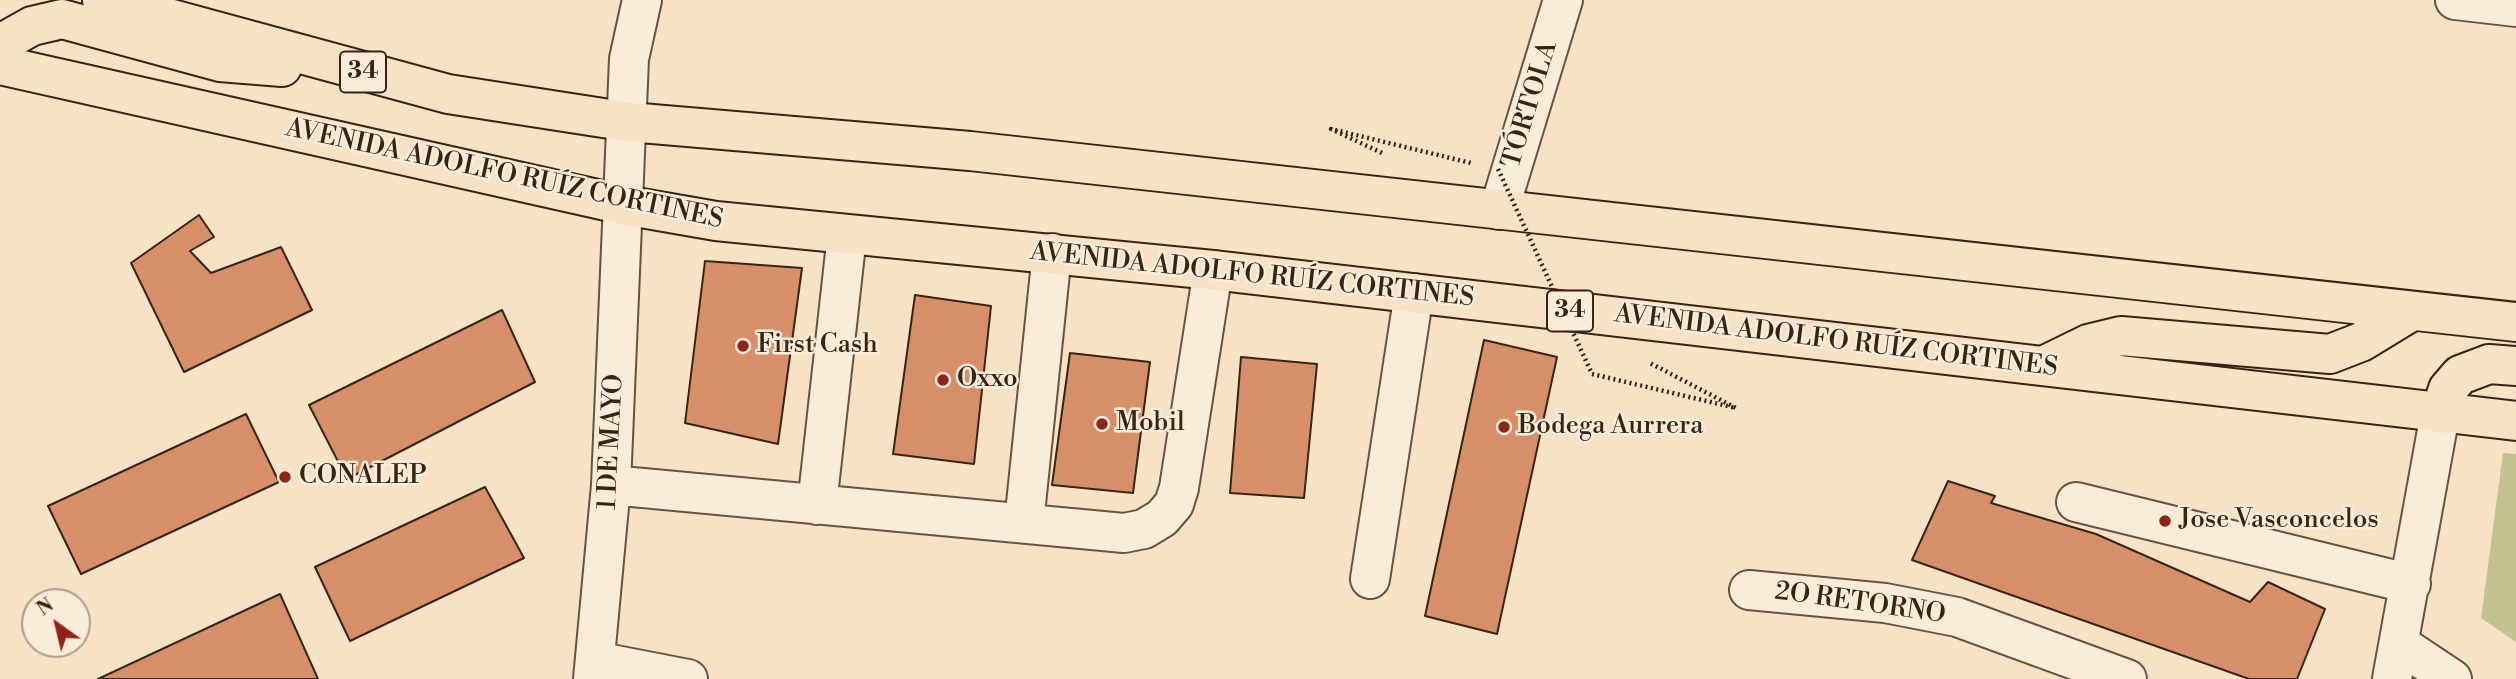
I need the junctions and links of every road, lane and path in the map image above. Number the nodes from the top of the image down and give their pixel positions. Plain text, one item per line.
1 (102, 0) edge
2 (642, 0) edge
3 (1563, 0) edge
4 (2455, 0) edge
5 (2516, 7) edge
6 (0, 44) edge
7 (326, 62) junction
8 (0, 65) edge
9 (629, 122) junction
10 (1498, 169) dead end
11 (624, 205) junction
12 (1499, 210) junction
13 (847, 235) junction
14 (1052, 253) junction
15 (1213, 270) junction
16 (1414, 293) junction
17 (2412, 311) junction
18 (2516, 322) edge
19 (1653, 354) dead end
20 (2043, 366) junction
21 (2516, 366) edge
22 (2440, 414) junction
23 (2516, 421) edge
24 (611, 485) junction
25 (2076, 502) dead end
26 (817, 505) junction
27 (1024, 523) junction
28 (1370, 579) dead end
29 (2412, 584) junction
30 (1749, 590) dead end
31 (2397, 662) edge
32 (594, 670) edge
33 (688, 679) edge
34 (2127, 679) edge
35 (2452, 679) edge

1 - 7 main road, 34
2 - 9 street, 1 DE MAYO
3 - 12 street, TÓRTOLA
4 - 5 street
6 - 7 main road
7 - 9 main road, 34
8 - 11 main road, AVENIDA ADOLFO RUÍZ CORTINES / 34
9 - 11 street, 1 DE MAYO
9 - 12 main road, 34
10 - 19 path, bridge
11 - 13 main road, AVENIDA ADOLFO RUÍZ CORTINES / 34
11 - 24 street, 1 DE MAYO
12 - 17 main road, 34
13 - 14 main road, AVENIDA ADOLFO RUÍZ CORTINES / 34
13 - 26 street
14 - 15 main road, AVENIDA ADOLFO RUÍZ CORTINES / 34
14 - 27 street
15 - 16 main road, AVENIDA ADOLFO RUÍZ CORTINES / 34
15 - 27 street
16 - 20 main road, AVENIDA ADOLFO RUÍZ CORTINES / 34
16 - 28 street
17 - 18 main road, 34
17 - 20 main road
20 - 22 main road, AVENIDA ADOLFO RUÍZ CORTINES / 34
21 - 22 main road
22 - 23 main road, AVENIDA ADOLFO RUÍZ CORTINES / 34
22 - 29 street
24 - 26 street
24 - 32 street, 1 DE MAYO
25 - 29 street
26 - 27 street
29 - 31 street
30 - 34 street, 2O RETORNO
31 - 35 street
32 - 33 street

